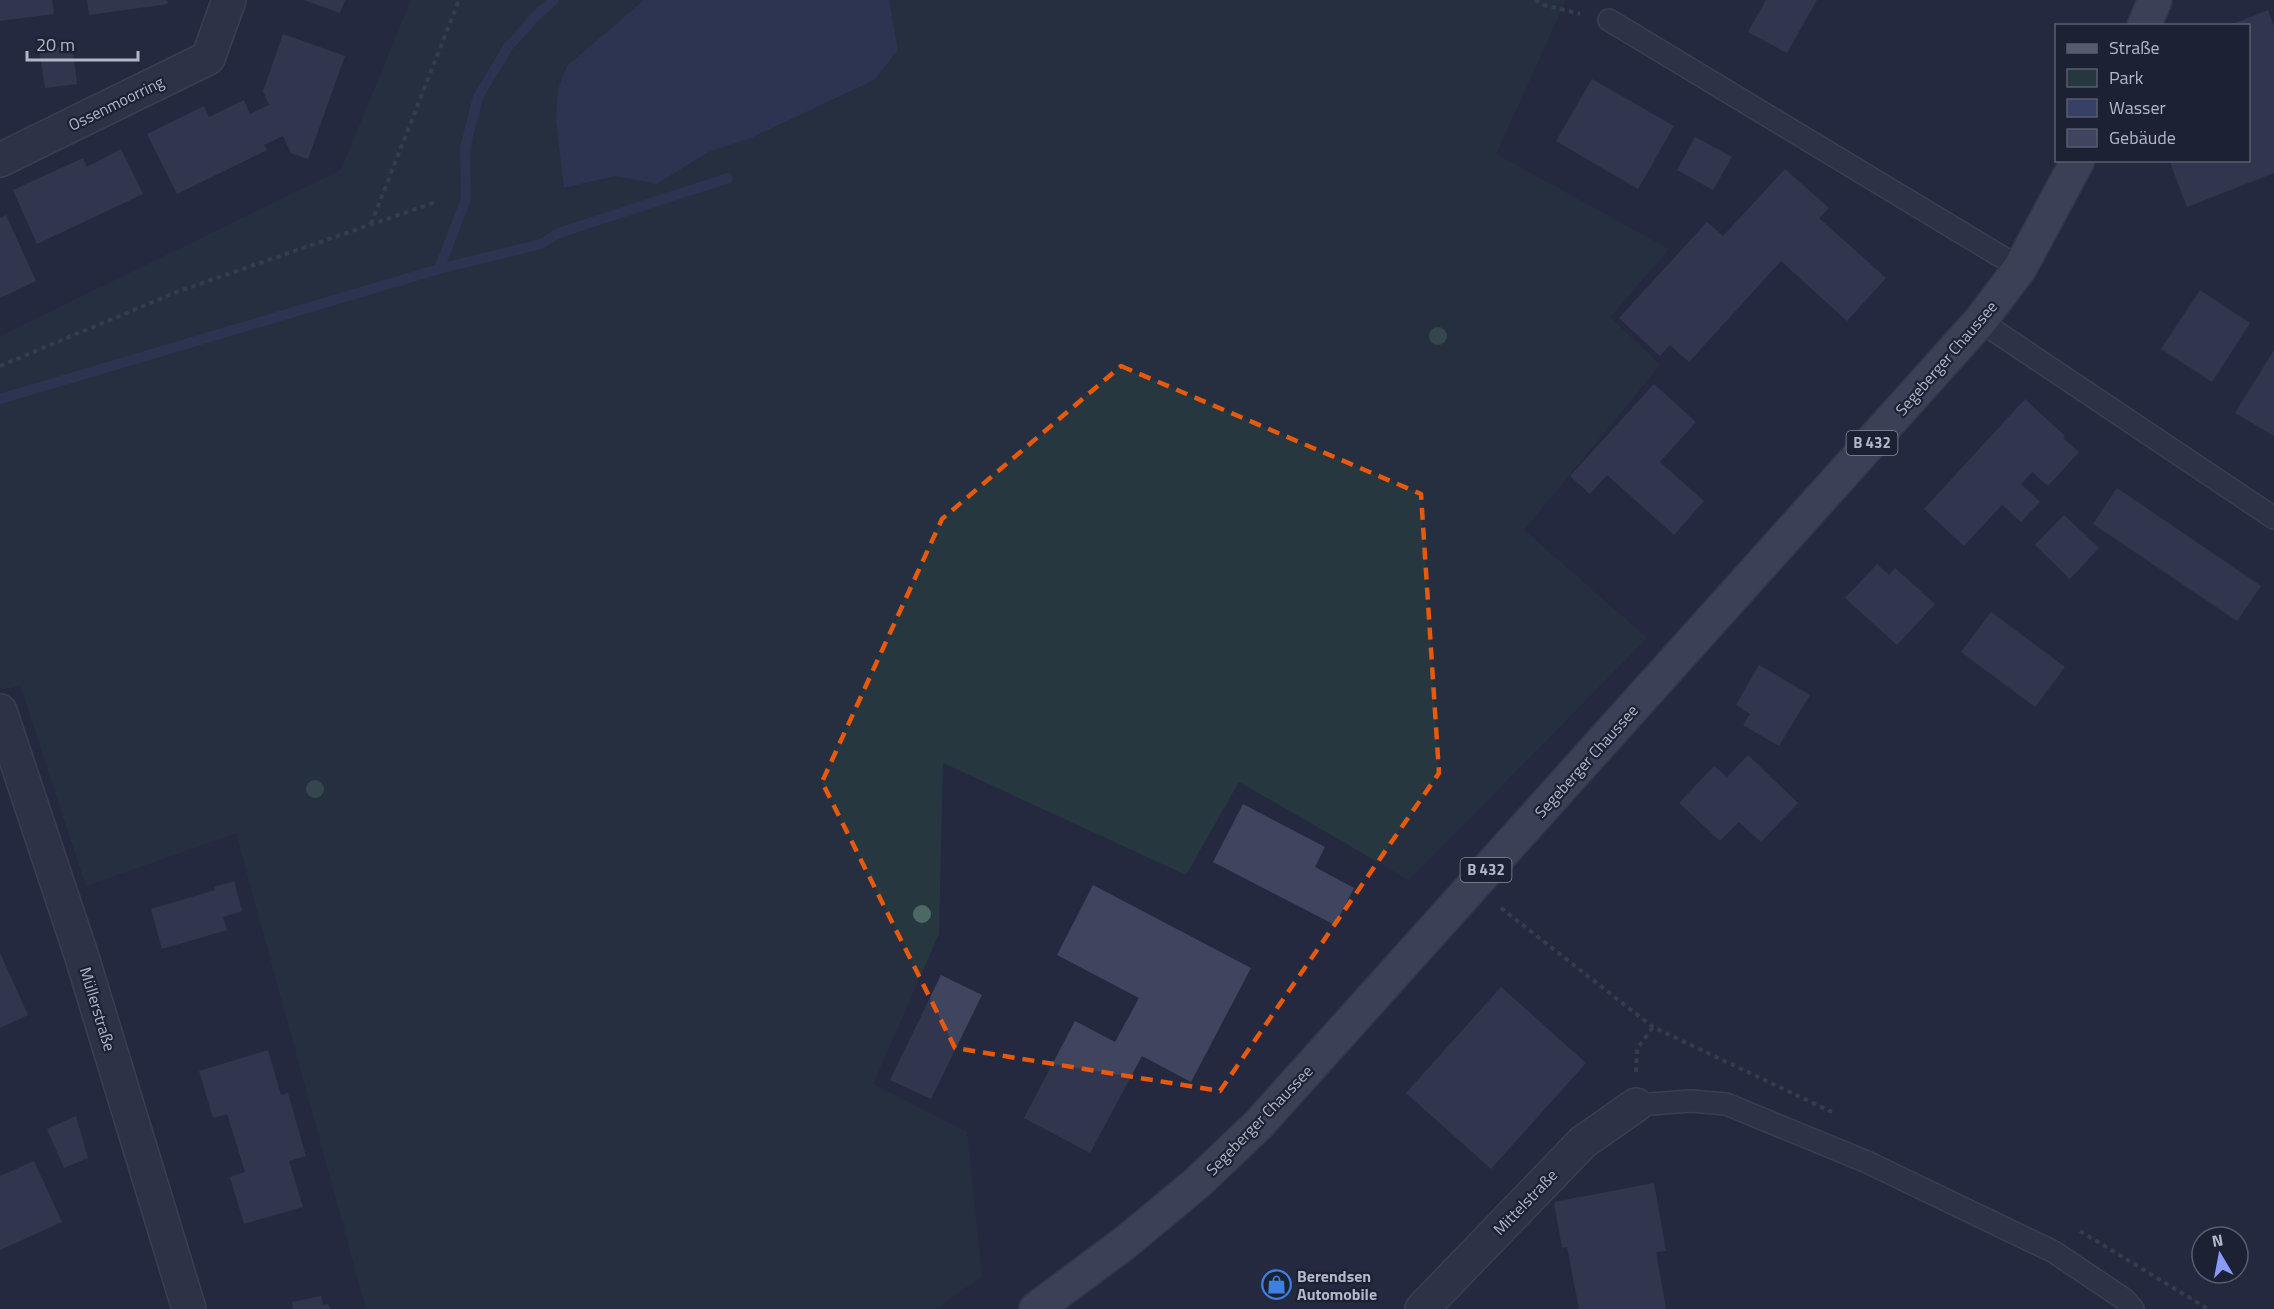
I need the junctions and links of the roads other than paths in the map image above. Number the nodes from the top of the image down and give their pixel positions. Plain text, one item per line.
1 (230, 0) edge
2 (2154, 0) edge
3 (1609, 20) road end
4 (2145, 24) edge
5 (0, 160) edge
6 (2077, 162) edge
7 (2020, 268) junction
8 (1980, 321) junction
9 (2274, 518) edge
10 (0, 711) edge
11 (1636, 1105) joint
12 (189, 1309) edge
13 (1036, 1309) edge
14 (1422, 1309) edge
15 (2133, 1309) edge

1 - 5 street, Ossenmoorring
2 - 4 main road
3 - 7 lane
6 - 7 main road, Segeberger Chaussee / B 432
7 - 8 main road, Segeberger Chaussee / B 432
8 - 9 lane
8 - 13 main road, Segeberger Chaussee / B 432
10 - 12 street, Müllerstraße
11 - 14 street, Mittelstraße
11 - 15 lane

